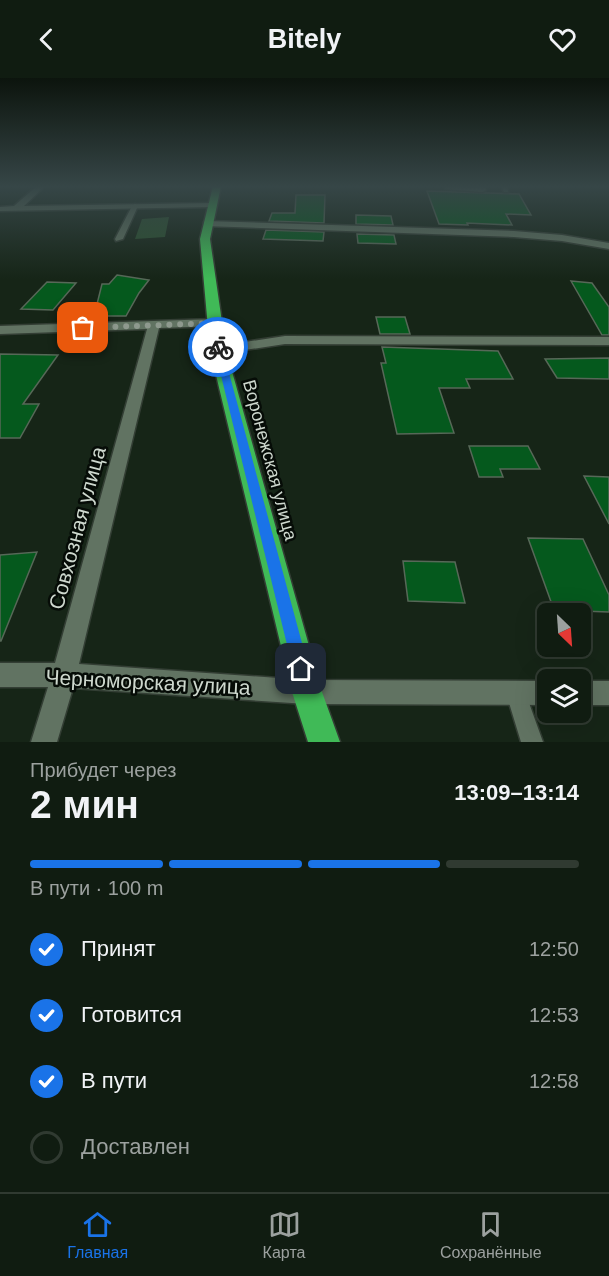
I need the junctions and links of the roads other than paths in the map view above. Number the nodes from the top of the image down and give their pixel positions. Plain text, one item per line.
1 (130, 217) edge
2 (210, 217) edge
3 (337, 217) edge
4 (119, 239) dead end
5 (609, 246) edge
6 (215, 323) junction
7 (154, 326) junction
8 (0, 330) edge
9 (609, 341) edge
10 (218, 350) junction
11 (0, 675) edge
12 (64, 675) junction
13 (307, 692) junction
14 (516, 693) junction
15 (537, 693) edge
16 (591, 693) edge
17 (609, 693) edge
18 (44, 742) edge
19 (324, 742) edge
20 (532, 742) edge

1 - 4 lane
2 - 6 highway, Воронежская улица
3 - 5 street
6 - 7 street
6 - 10 highway, Воронежская улица
7 - 8 street
7 - 12 street, Совхозная улица
9 - 10 street
10 - 13 highway, Воронежская улица
11 - 12 street, Черноморская улица
12 - 13 street, Черноморская улица
12 - 18 street, Совхозная улица
13 - 14 street, Черноморская улица
13 - 19 highway, Воронежская улица
14 - 15 street, Черноморская улица
14 - 20 lane
16 - 17 street

